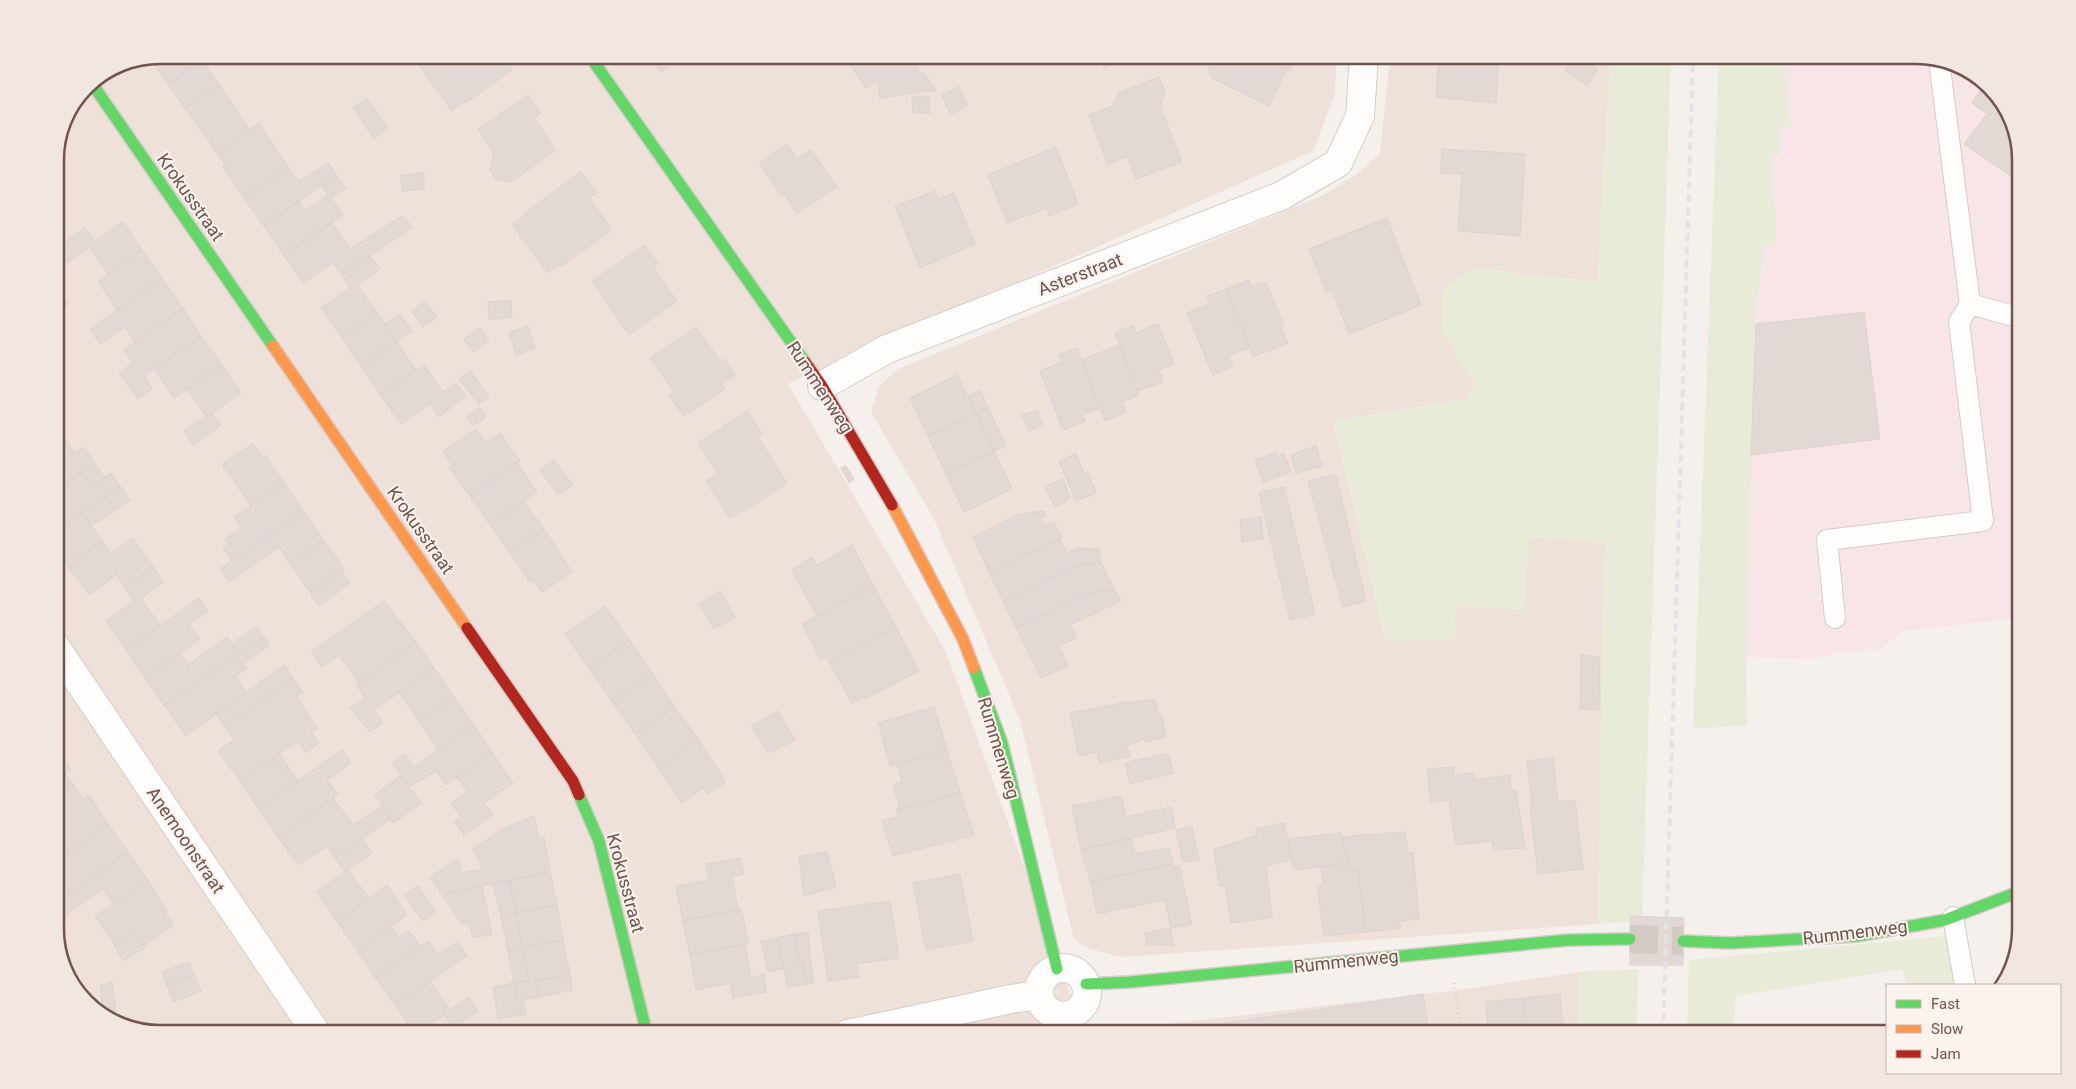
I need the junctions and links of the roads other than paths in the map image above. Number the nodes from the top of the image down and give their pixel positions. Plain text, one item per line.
1 (595, 64) edge
2 (1363, 64) edge
3 (1940, 67) edge
4 (96, 89) edge
5 (1970, 304) junction
6 (2012, 316) edge
7 (822, 386) junction
8 (1834, 618) dead end
9 (64, 659) edge
10 (2012, 895) edge
11 (1953, 917) junction
12 (1630, 939) tunnel mouth
13 (1684, 941) tunnel mouth
14 (1057, 968) junction
15 (1086, 984) junction
16 (1965, 984) edge
17 (1038, 995) junction
18 (311, 1025) edge
19 (645, 1025) edge
20 (890, 1025) edge
21 (1063, 1025) edge

1 - 7 street, Rummenweg
2 - 7 street, Asterstraat
3 - 5 lane
4 - 19 street, Krokusstraat
5 - 6 lane
5 - 8 lane
7 - 14 street, Rummenweg
9 - 18 street, Anemoonstraat
10 - 11 street, Rummenweg
11 - 13 street, Rummenweg
11 - 16 lane
12 - 15 street, Rummenweg
14 - 15 street
14 - 17 street
15 - 21 street
17 - 20 street
17 - 21 street

